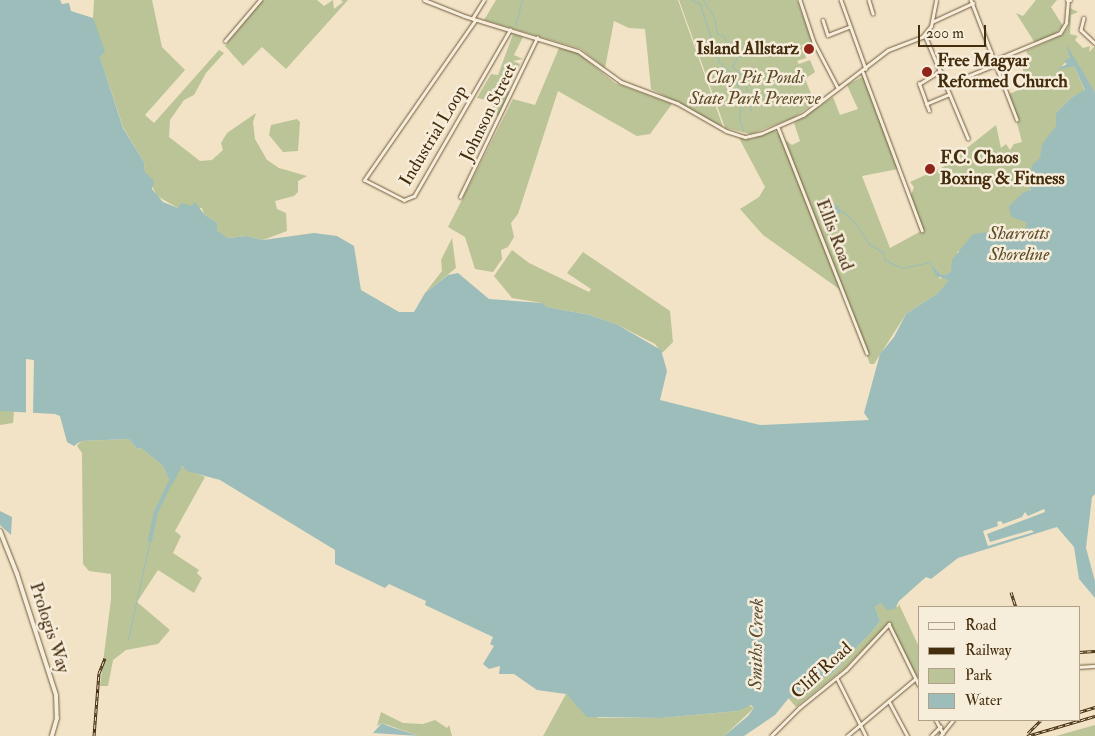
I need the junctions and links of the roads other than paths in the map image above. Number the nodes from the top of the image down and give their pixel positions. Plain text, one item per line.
1 (260, 0) edge
2 (424, 0) edge
3 (484, 0) edge
4 (800, 0) edge
5 (841, 0) edge
6 (869, 0) edge
7 (936, 0) edge
8 (1068, 0) edge
9 (972, 1) edge
10 (874, 13) dead end
11 (1084, 18) dead end
12 (474, 19) junction
13 (823, 20) dead end
14 (932, 22) junction
15 (849, 27) junction
16 (510, 30) junction
17 (925, 35) junction
18 (537, 38) junction
19 (225, 41) dead end
20 (1095, 43) edge
21 (996, 62) junction
22 (864, 70) junction
23 (940, 71) junction
24 (946, 85) junction
25 (839, 89) junction
26 (949, 94) junction
27 (926, 104) junction
28 (929, 112) dead end
29 (1017, 118) dead end
30 (778, 127) junction
31 (968, 138) dead end
32 (460, 197) dead end
33 (922, 230) dead end
34 (866, 353) dead end
35 (0, 531) edge
36 (1095, 666) edge
37 (1080, 667) edge
38 (837, 678) junction
39 (915, 679) junction
40 (918, 684) edge
41 (889, 701) junction
42 (937, 721) edge
43 (952, 721) edge
44 (860, 725) junction
45 (940, 727) junction
46 (941, 734) edge
47 (52, 736) edge
48 (771, 736) edge
49 (847, 736) edge
50 (866, 736) edge
51 (908, 736) edge
52 (931, 736) edge

1 - 19 street
2 - 12 street
3 - 12 street, Industrial Loop
4 - 25 street
5 - 15 street
6 - 10 street
7 - 14 street
8 - 21 street
9 - 14 street
9 - 21 street
11 - 20 street
12 - 16 street
12 - 16 street, Industrial Loop
13 - 15 street
14 - 17 street
15 - 22 street
16 - 18 street
17 - 22 street
17 - 23 street
18 - 30 street
18 - 32 street, Johnson Street
21 - 24 street
21 - 29 street
22 - 25 street
22 - 33 street
23 - 24 street
23 - 27 street
24 - 26 street
25 - 30 street
26 - 27 street
26 - 31 street
27 - 28 street
30 - 34 street, Ellis Road
35 - 47 main road, Prologis Way
36 - 37 street
38 - 39 street, Cliff Road
38 - 44 street
38 - 48 street, Cliff Road
39 - 40 street
39 - 41 street
41 - 44 street
41 - 51 street
42 - 45 street
43 - 46 street
44 - 49 street
44 - 50 street
45 - 46 street
45 - 52 street

